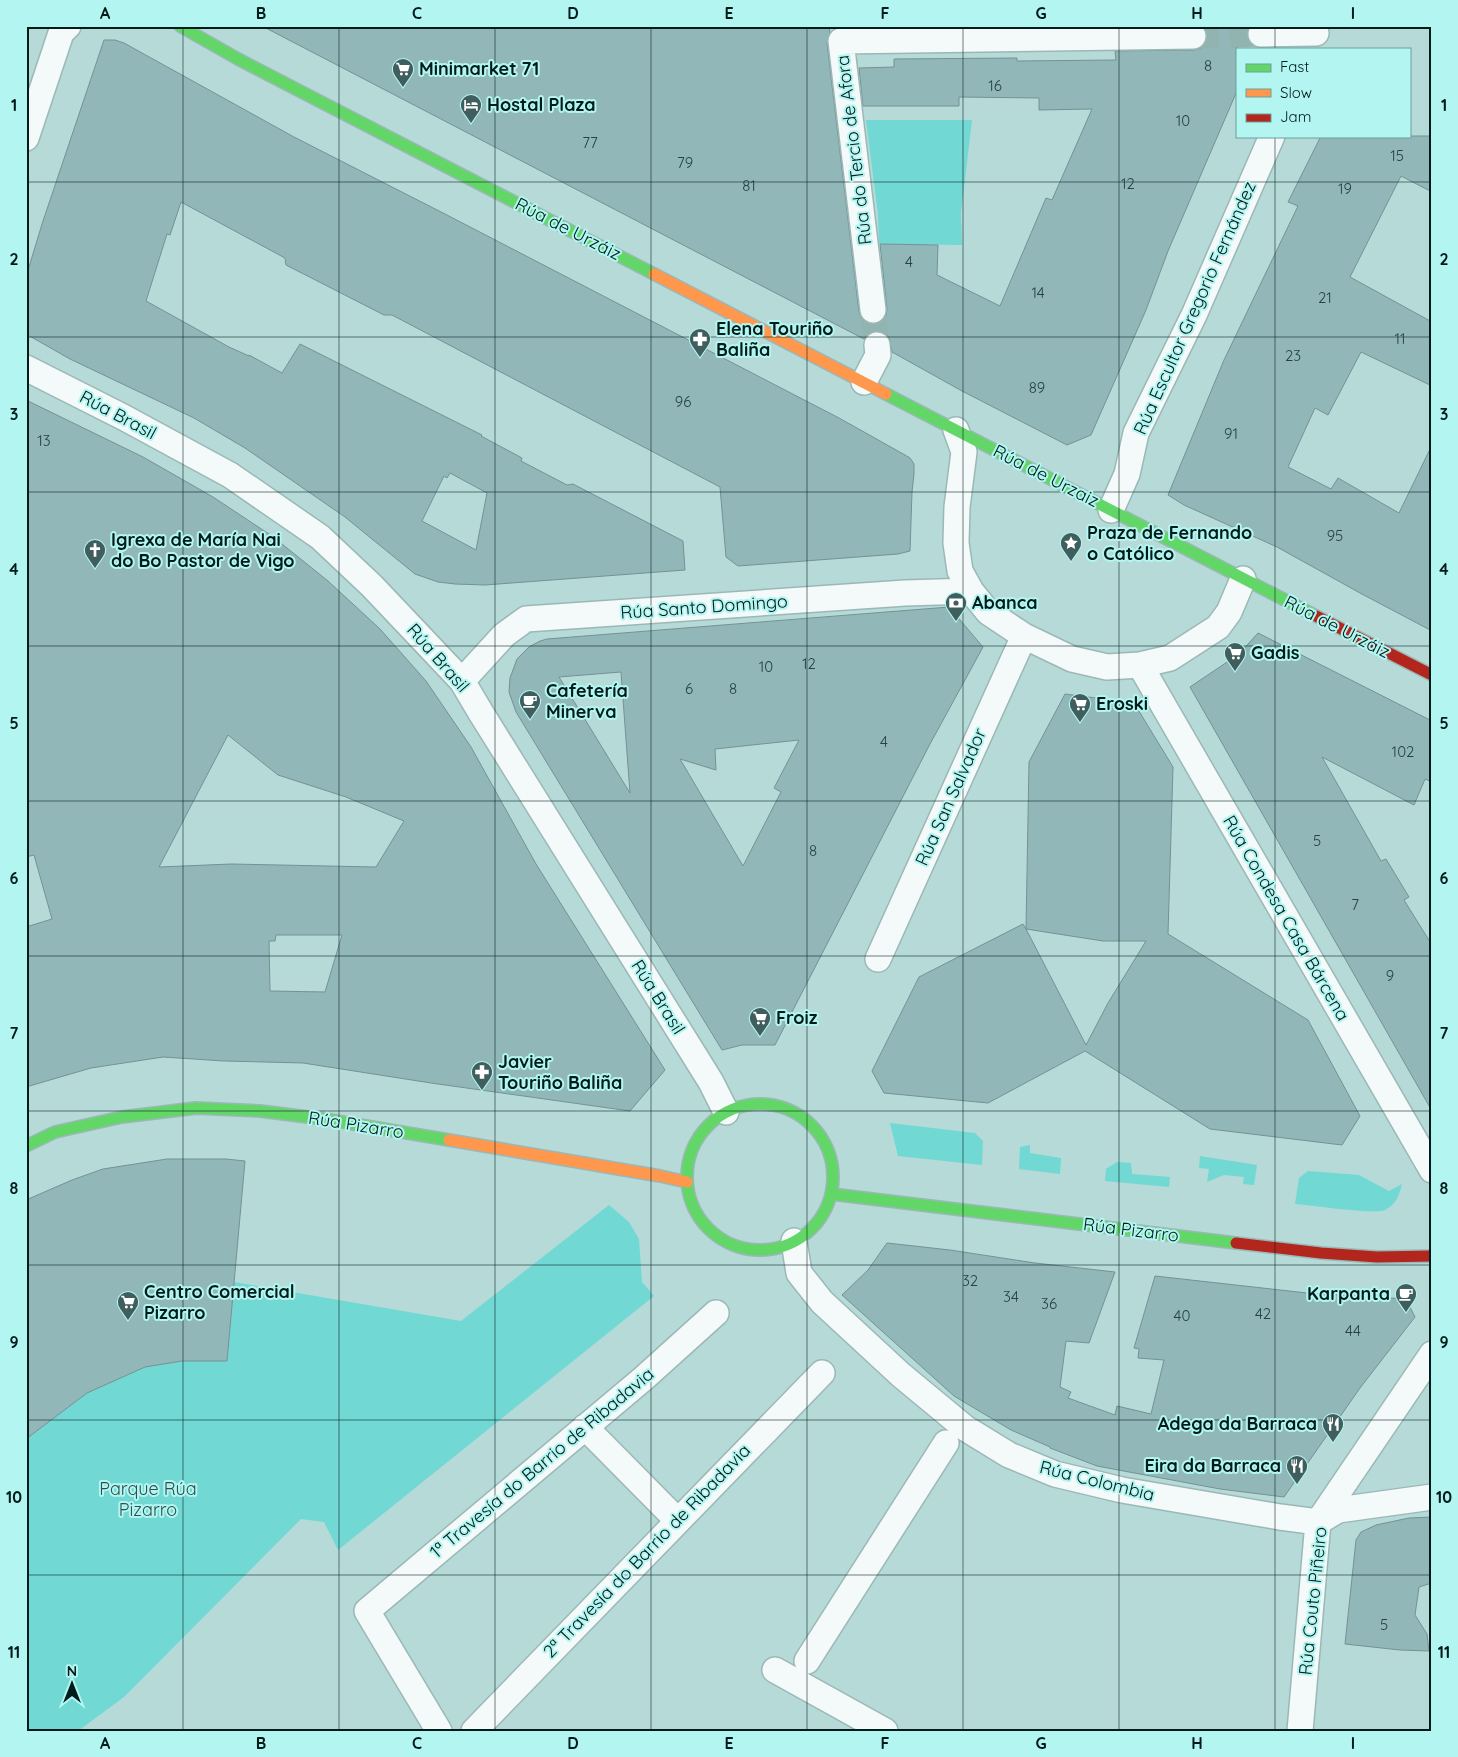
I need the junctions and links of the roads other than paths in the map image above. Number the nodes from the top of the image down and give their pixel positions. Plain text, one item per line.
1 (68, 26) edge
2 (180, 26) edge
3 (1261, 34) tunnel mouth
4 (1193, 36) tunnel mouth
5 (1314, 36) edge
6 (26, 138) edge
7 (1271, 138) edge
8 (873, 310) tunnel mouth
9 (877, 345) tunnel mouth
10 (26, 368) edge
11 (864, 382) junction
12 (960, 441) junction
13 (988, 446) joint
14 (1111, 510) junction
15 (1243, 579) junction
16 (971, 591) junction
17 (1024, 636) junction
18 (1140, 665) junction
19 (1432, 675) edge
20 (462, 681) junction
21 (878, 959) dead end
22 (726, 1112) junction
23 (26, 1146) edge
24 (1432, 1170) edge
25 (687, 1182) junction
26 (831, 1194) junction
27 (794, 1241) junction
28 (1432, 1256) edge
29 (716, 1313) dead end
30 (1432, 1354) edge
31 (822, 1373) dead end
32 (585, 1427) junction
33 (946, 1443) dead end
34 (1432, 1497) edge
35 (677, 1520) junction
36 (1318, 1522) junction
37 (807, 1661) dead end
38 (775, 1670) dead end
39 (439, 1731) edge
40 (474, 1731) edge
41 (885, 1731) edge
42 (1300, 1731) edge

1 - 6 street
2 - 11 main road, Rúa de Urzáiz
3 - 5 street
4 - 8 street, Rúa do Tercio de Afora
7 - 14 street, Rúa Escultor Gregorio Fernández
9 - 11 street
10 - 20 street, Rúa Brasil
11 - 12 main road, Rúa de Urzáiz
12 - 13 street
12 - 16 street
13 - 14 main road, Rúa de Urzaiz
14 - 15 main road, Rúa de Urzaiz
15 - 18 street
15 - 19 main road, Rúa de Urzáiz
16 - 17 street
16 - 20 street, Rúa Santo Domingo
17 - 18 street
17 - 21 street, Rúa San Salvador
18 - 24 street, Rúa Condesa Casa Bárcena
20 - 22 street, Rúa Brasil
22 - 25 main road
22 - 26 main road
23 - 25 main road, Rúa Pizarro
25 - 27 main road
26 - 27 main road
26 - 28 main road, Rúa Pizarro
27 - 36 street, Rúa Colombia
29 - 32 street, 1ª Travesía do Barrio de Ribadavia
30 - 36 street, Rúa Couto Piñeiro
31 - 35 street, 2ª Travesía do Barrio de Ribadavia
32 - 35 street
32 - 39 street, 1ª Travesía do Barrio de Ribadavia
33 - 37 street
34 - 36 street
35 - 40 street, 2ª Travesía do Barrio de Ribadavia
36 - 42 street, Rúa Couto Piñeiro
38 - 41 street

